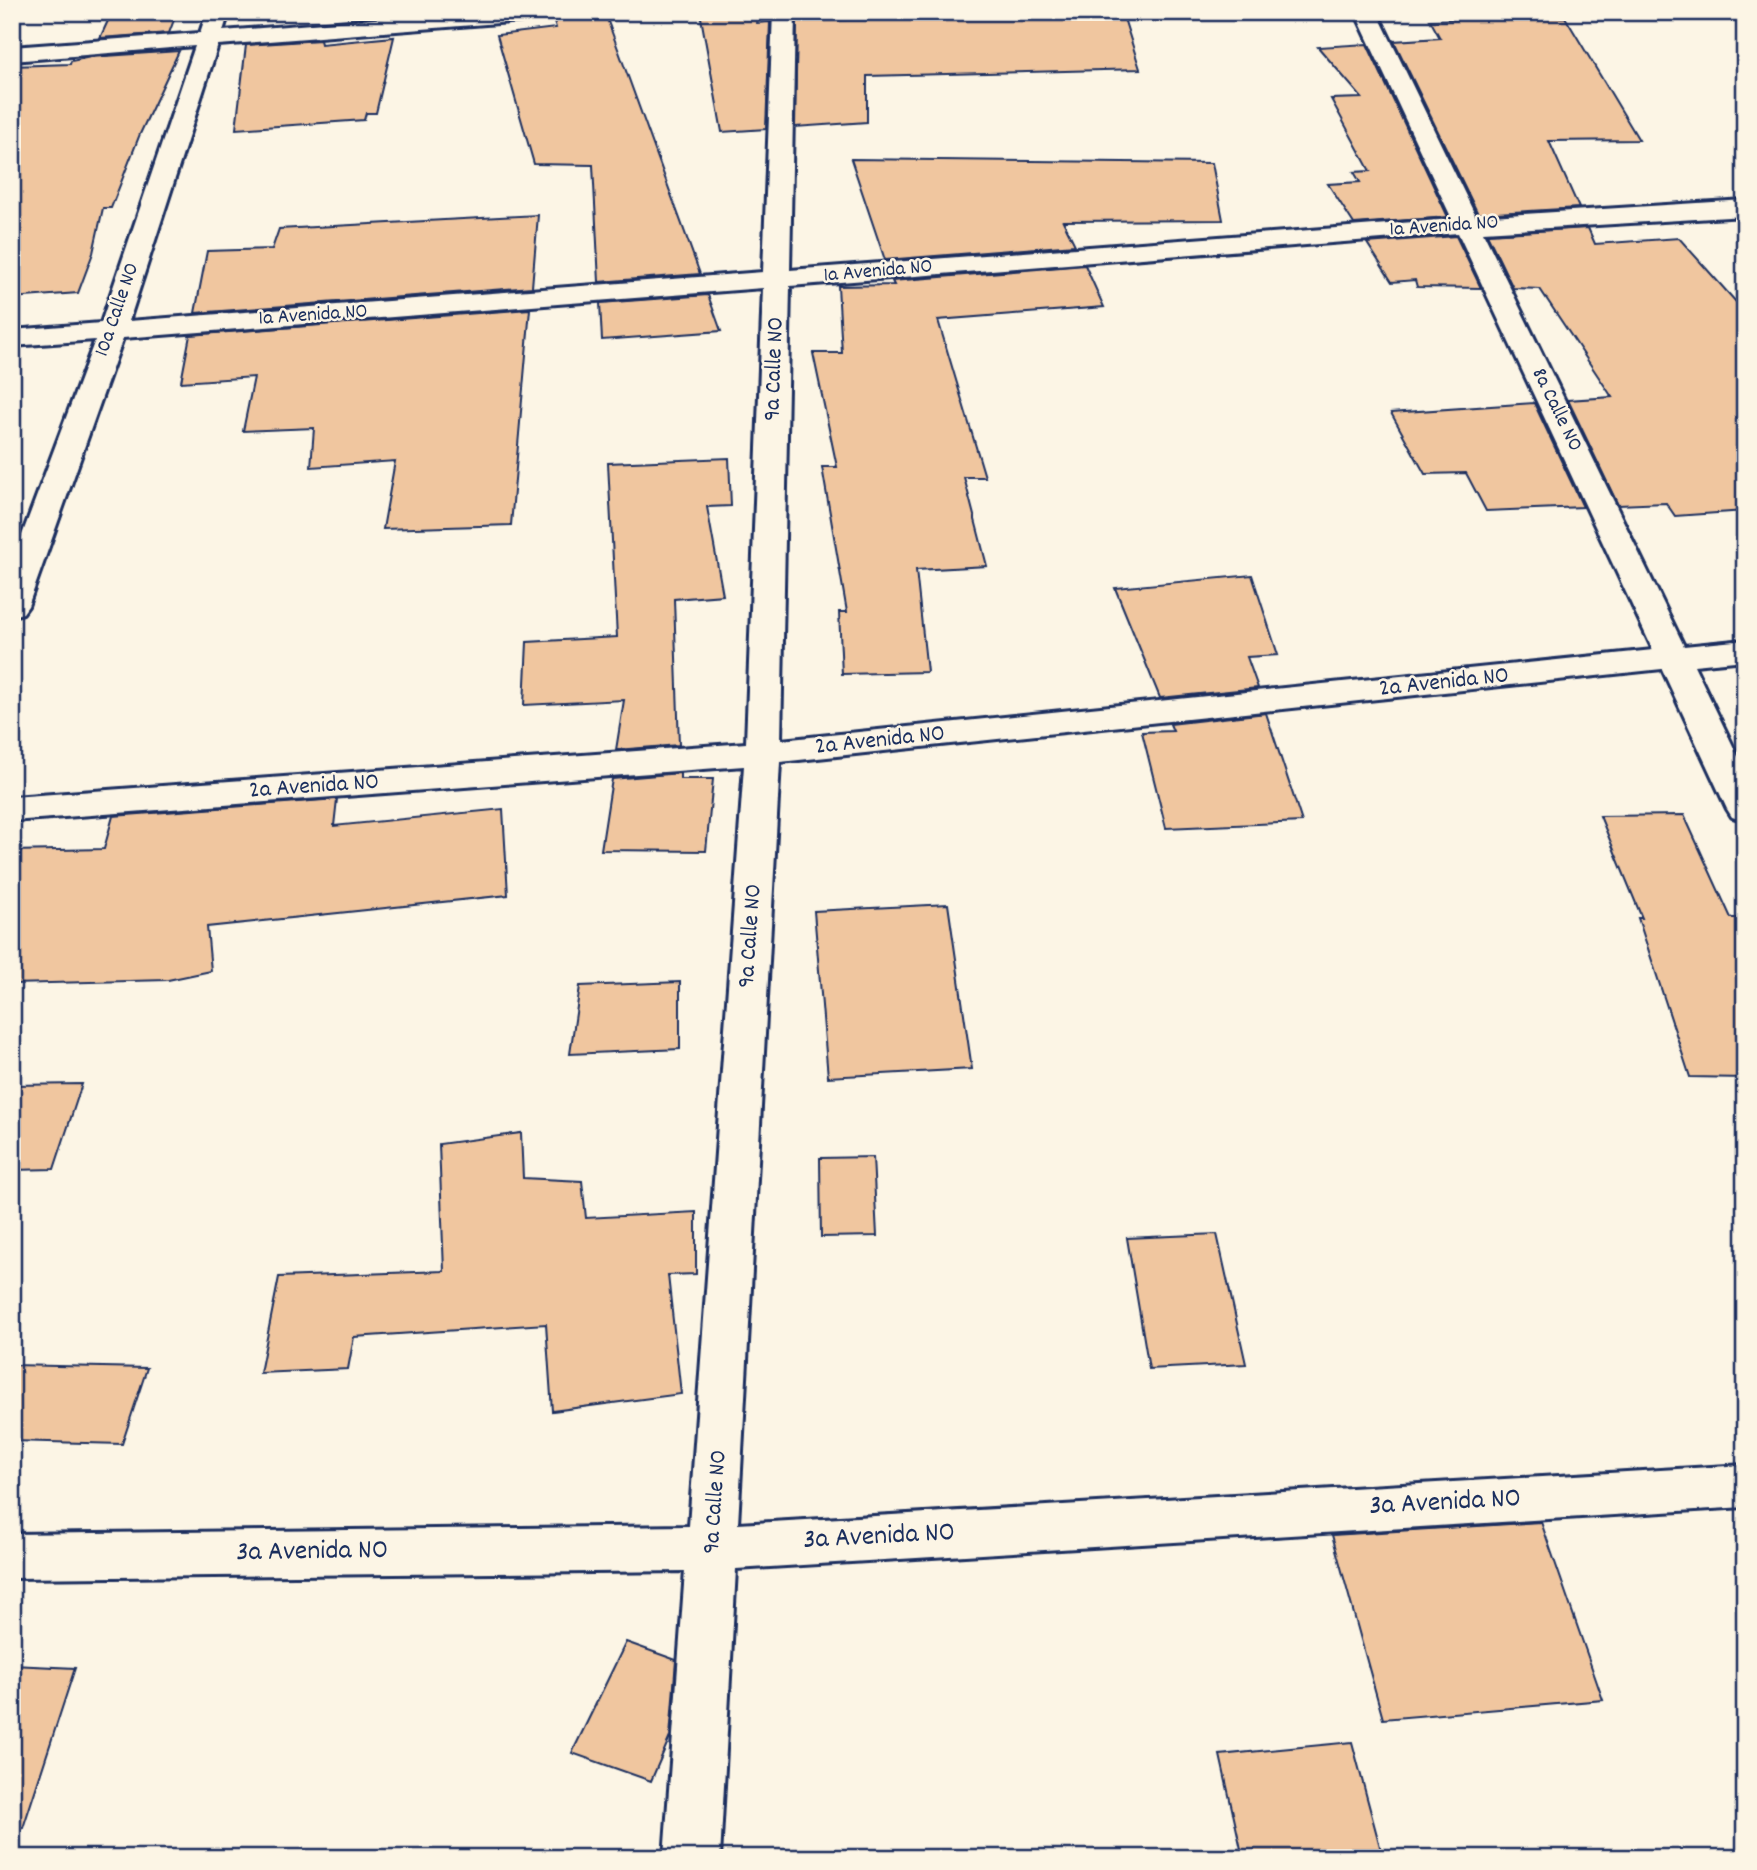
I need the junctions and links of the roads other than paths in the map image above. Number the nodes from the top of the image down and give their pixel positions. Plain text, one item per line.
1 (218, 12) edge
2 (549, 12) edge
3 (785, 12) edge
4 (1366, 12) edge
5 (207, 40) junction
6 (12, 54) edge
7 (1745, 208) edge
8 (1468, 225) junction
9 (778, 280) junction
10 (111, 331) junction
11 (12, 338) edge
12 (12, 606) edge
13 (1745, 650) edge
14 (1675, 659) junction
15 (763, 753) junction
16 (12, 809) edge
17 (1745, 809) edge
18 (1745, 1486) edge
19 (713, 1548) junction
20 (12, 1556) edge
21 (692, 1858) edge

1 - 5 street, 10a Calle NO
2 - 5 street
3 - 9 street, 9a Calle NO
4 - 8 street, 8a Calle NO
5 - 6 street
5 - 10 street, 10a Calle NO
7 - 8 street, 1a Avenida NO
8 - 9 street, 1a Avenida NO
8 - 14 street, 8a Calle NO
9 - 10 street, 1a Avenida NO
9 - 15 street, 9a Calle NO
10 - 11 street, 1a Avenida NO
10 - 12 street, 10a Calle NO
13 - 14 street, 2a Avenida NO
14 - 15 street, 2a Avenida NO
14 - 17 street, 8a Calle NO
15 - 16 street, 2a Avenida NO
15 - 19 street, 9a Calle NO
18 - 19 street, 3a Avenida NO
19 - 20 street, 3a Avenida NO
19 - 21 street, 9a Calle NO

